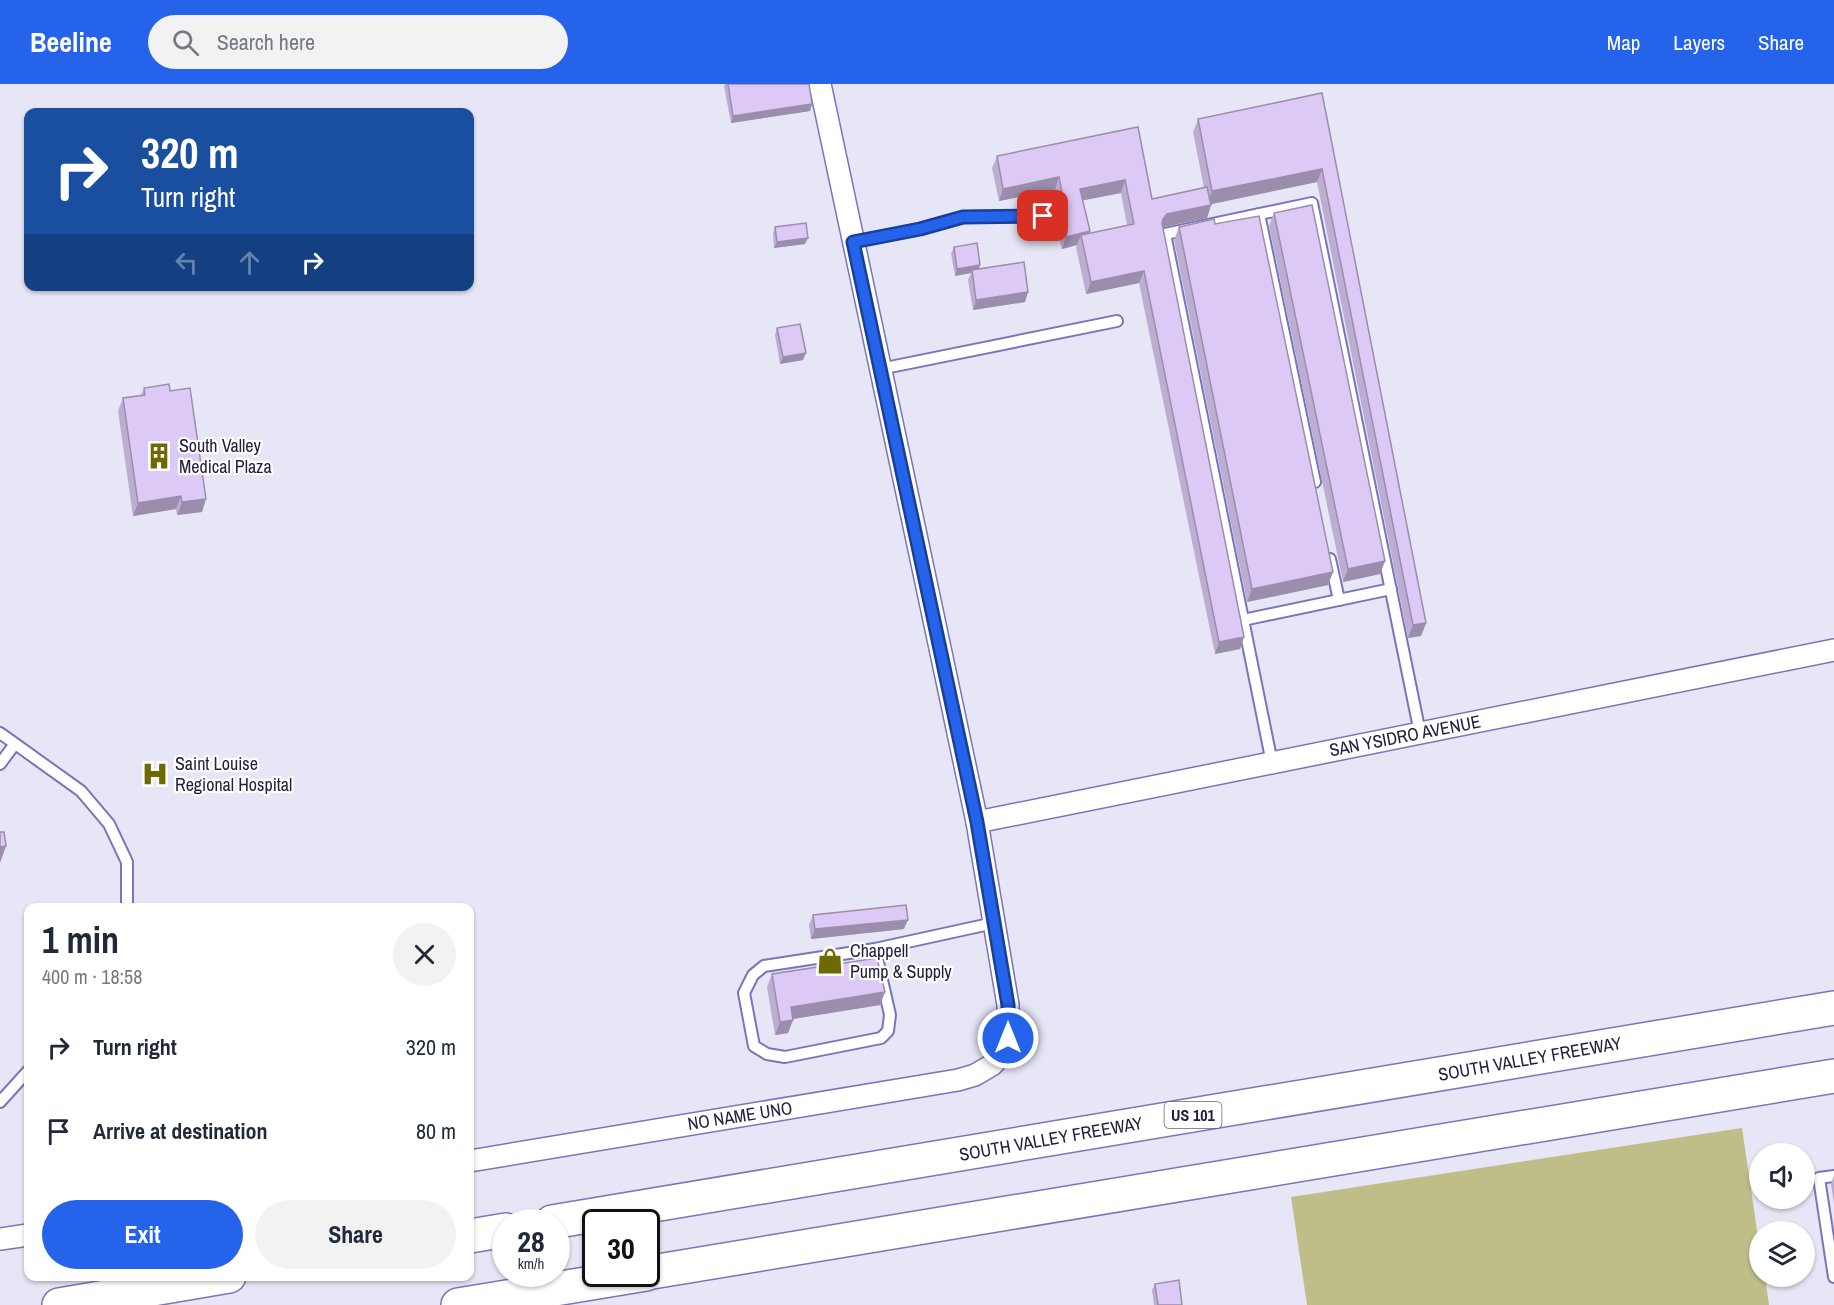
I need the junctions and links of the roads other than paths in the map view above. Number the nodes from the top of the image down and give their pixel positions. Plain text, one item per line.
1 (820, 84) edge
2 (1259, 214) junction
3 (1043, 216) dead end
4 (853, 242) junction
5 (1117, 321) dead end
6 (880, 369) junction
7 (1317, 495) edge
8 (1329, 554) edge
9 (1391, 589) junction
10 (1339, 600) junction
11 (1243, 620) junction
12 (1834, 650) edge
13 (0, 733) edge
14 (1420, 733) junction
15 (14, 745) junction
16 (1272, 763) junction
17 (0, 764) edge
18 (977, 822) junction
19 (127, 903) edge
20 (994, 923) junction
21 (875, 949) junction
22 (1834, 1008) edge
23 (24, 1075) edge
24 (1834, 1076) edge
25 (0, 1102) edge
26 (474, 1160) edge
27 (1834, 1176) edge
28 (570, 1219) edge
29 (492, 1232) edge
30 (474, 1235) edge
31 (24, 1236) edge
32 (0, 1239) edge
33 (660, 1271) edge
34 (1834, 1276) edge
35 (200, 1281) edge
36 (582, 1284) edge
37 (59, 1305) edge
38 (458, 1305) edge

1 - 4 street
2 - 7 lane
2 - 9 lane
2 - 11 lane
3 - 4 lane
4 - 6 street
5 - 6 lane
6 - 18 street
8 - 10 lane
9 - 10 lane
9 - 14 lane
10 - 11 lane
11 - 16 lane
12 - 14 street, SAN YSIDRO AVENUE
13 - 15 lane
14 - 16 street, SAN YSIDRO AVENUE
15 - 17 lane
15 - 19 lane
16 - 18 street, SAN YSIDRO AVENUE
18 - 20 street
20 - 21 lane
20 - 26 street, NO NAME UNO
21 - 21 lane
22 - 28 highway, SOUTH VALLEY FREEWAY / US 101
23 - 25 lane
24 - 33 highway
27 - 34 lane
29 - 30 highway
31 - 32 street
35 - 37 highway
36 - 38 highway

